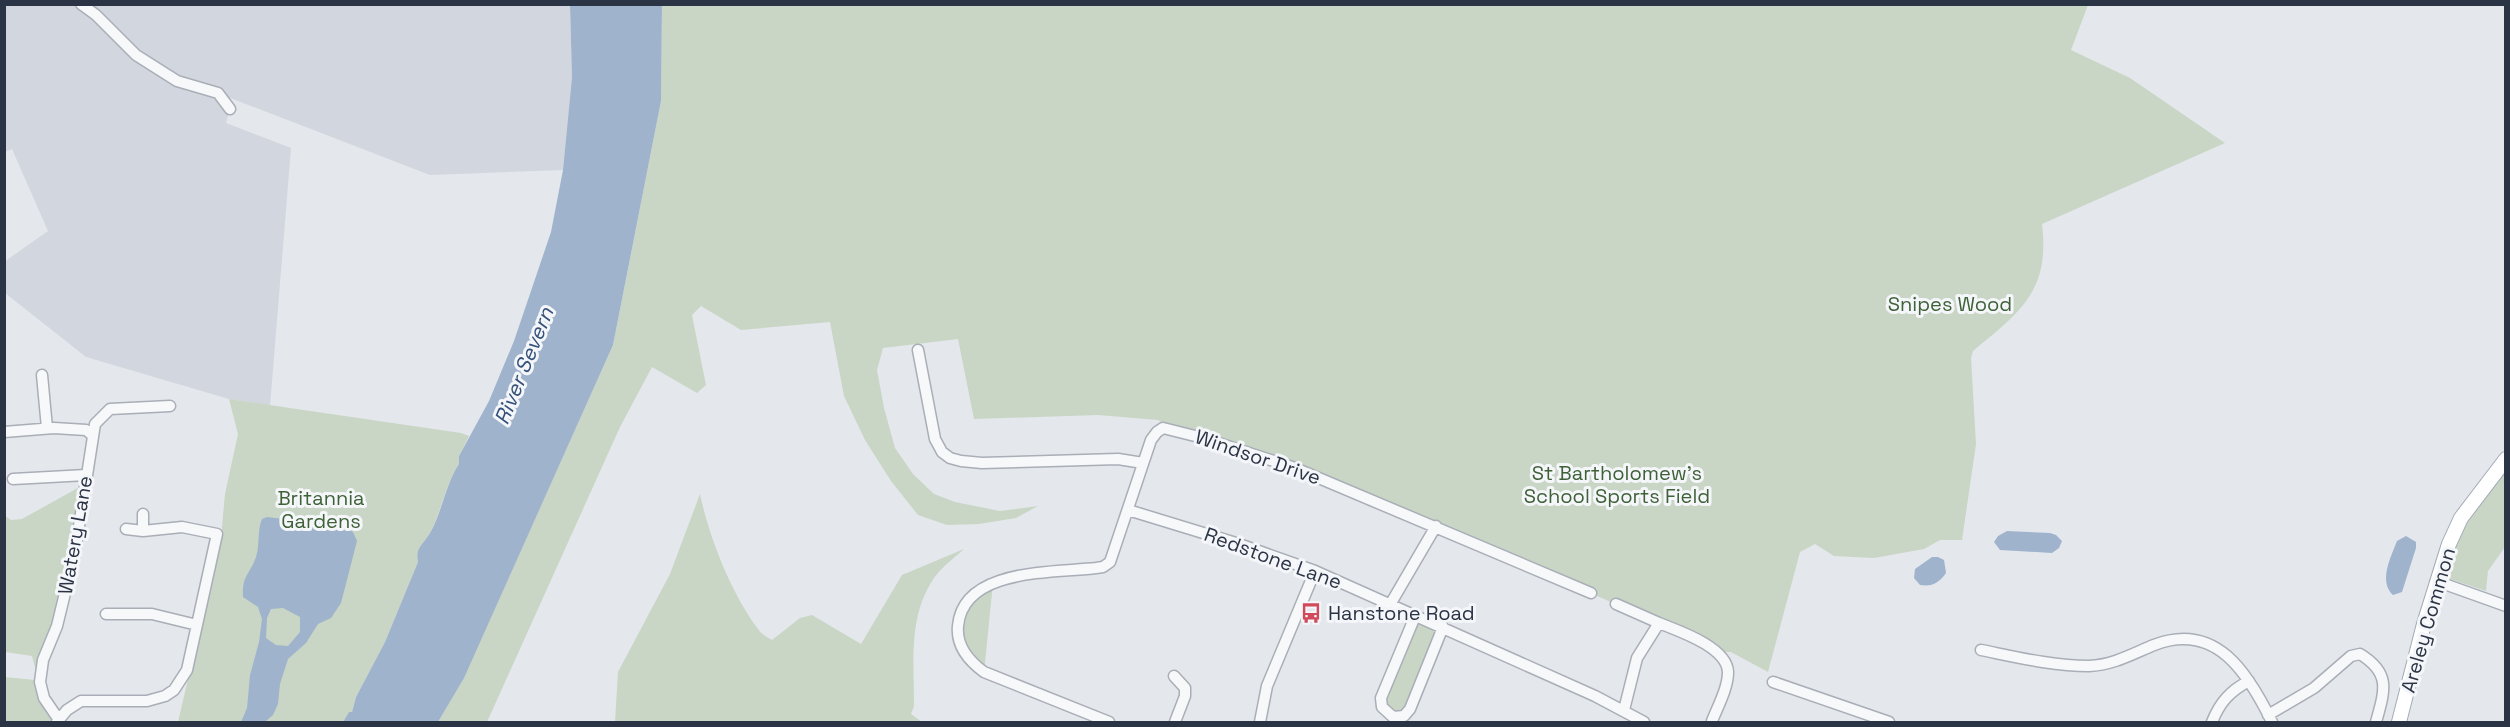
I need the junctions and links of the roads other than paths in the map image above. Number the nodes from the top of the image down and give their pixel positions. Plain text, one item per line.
1 (81, 4) edge
2 (230, 109) dead end
3 (918, 350) dead end
4 (42, 375) dead end
5 (170, 406) dead end
6 (47, 428) junction
7 (4, 432) edge
8 (92, 435) junction
9 (2505, 459) edge
10 (1143, 463) junction
11 (86, 475) junction
12 (13, 479) dead end
13 (1128, 510) junction
14 (143, 514) dead end
15 (1436, 526) junction
16 (126, 529) dead end
17 (143, 531) junction
18 (1315, 571) junction
19 (2436, 581) junction
20 (1591, 593) dead end
21 (1391, 603) junction
22 (1616, 604) dead end
23 (2505, 606) edge
24 (106, 614) dead end
25 (1416, 614) junction
26 (1659, 623) junction
27 (197, 625) junction
28 (1443, 627) junction
29 (1981, 650) dead end
30 (1174, 676) dead end
31 (1773, 681) dead end
32 (2249, 681) junction
33 (1624, 710) junction
34 (2270, 719) edge
35 (58, 721) edge
36 (1712, 721) edge
37 (1885, 722) edge
38 (1109, 723) edge
39 (1175, 723) edge
40 (1260, 723) edge
41 (1644, 723) edge
42 (2212, 723) edge
43 (2376, 723) edge
44 (2399, 723) edge

1 - 2 street
3 - 10 street
4 - 6 street
5 - 8 street, Watery Lane
6 - 7 street
6 - 8 street
8 - 11 street, Watery Lane
9 - 19 main road, Areley Common
10 - 13 street, Windsor Drive
10 - 15 street, Windsor Drive
11 - 12 street
11 - 35 street, Watery Lane
13 - 18 street, Redstone Lane
13 - 38 street, Windsor Drive
14 - 17 street
15 - 20 street, Windsor Drive
15 - 21 street
16 - 17 street
17 - 27 street
18 - 21 street, Redstone Lane
18 - 40 street
19 - 23 street
19 - 44 main road, Areley Common
21 - 25 street, Redstone Lane
22 - 26 street
24 - 27 street
25 - 28 street, Redstone Lane
25 - 28 street
26 - 33 street
26 - 36 street
27 - 35 street
28 - 33 street, Redstone Lane
29 - 32 street
30 - 39 street
31 - 37 street
32 - 34 street
32 - 42 street
33 - 41 street, Redstone Lane
34 - 43 street

